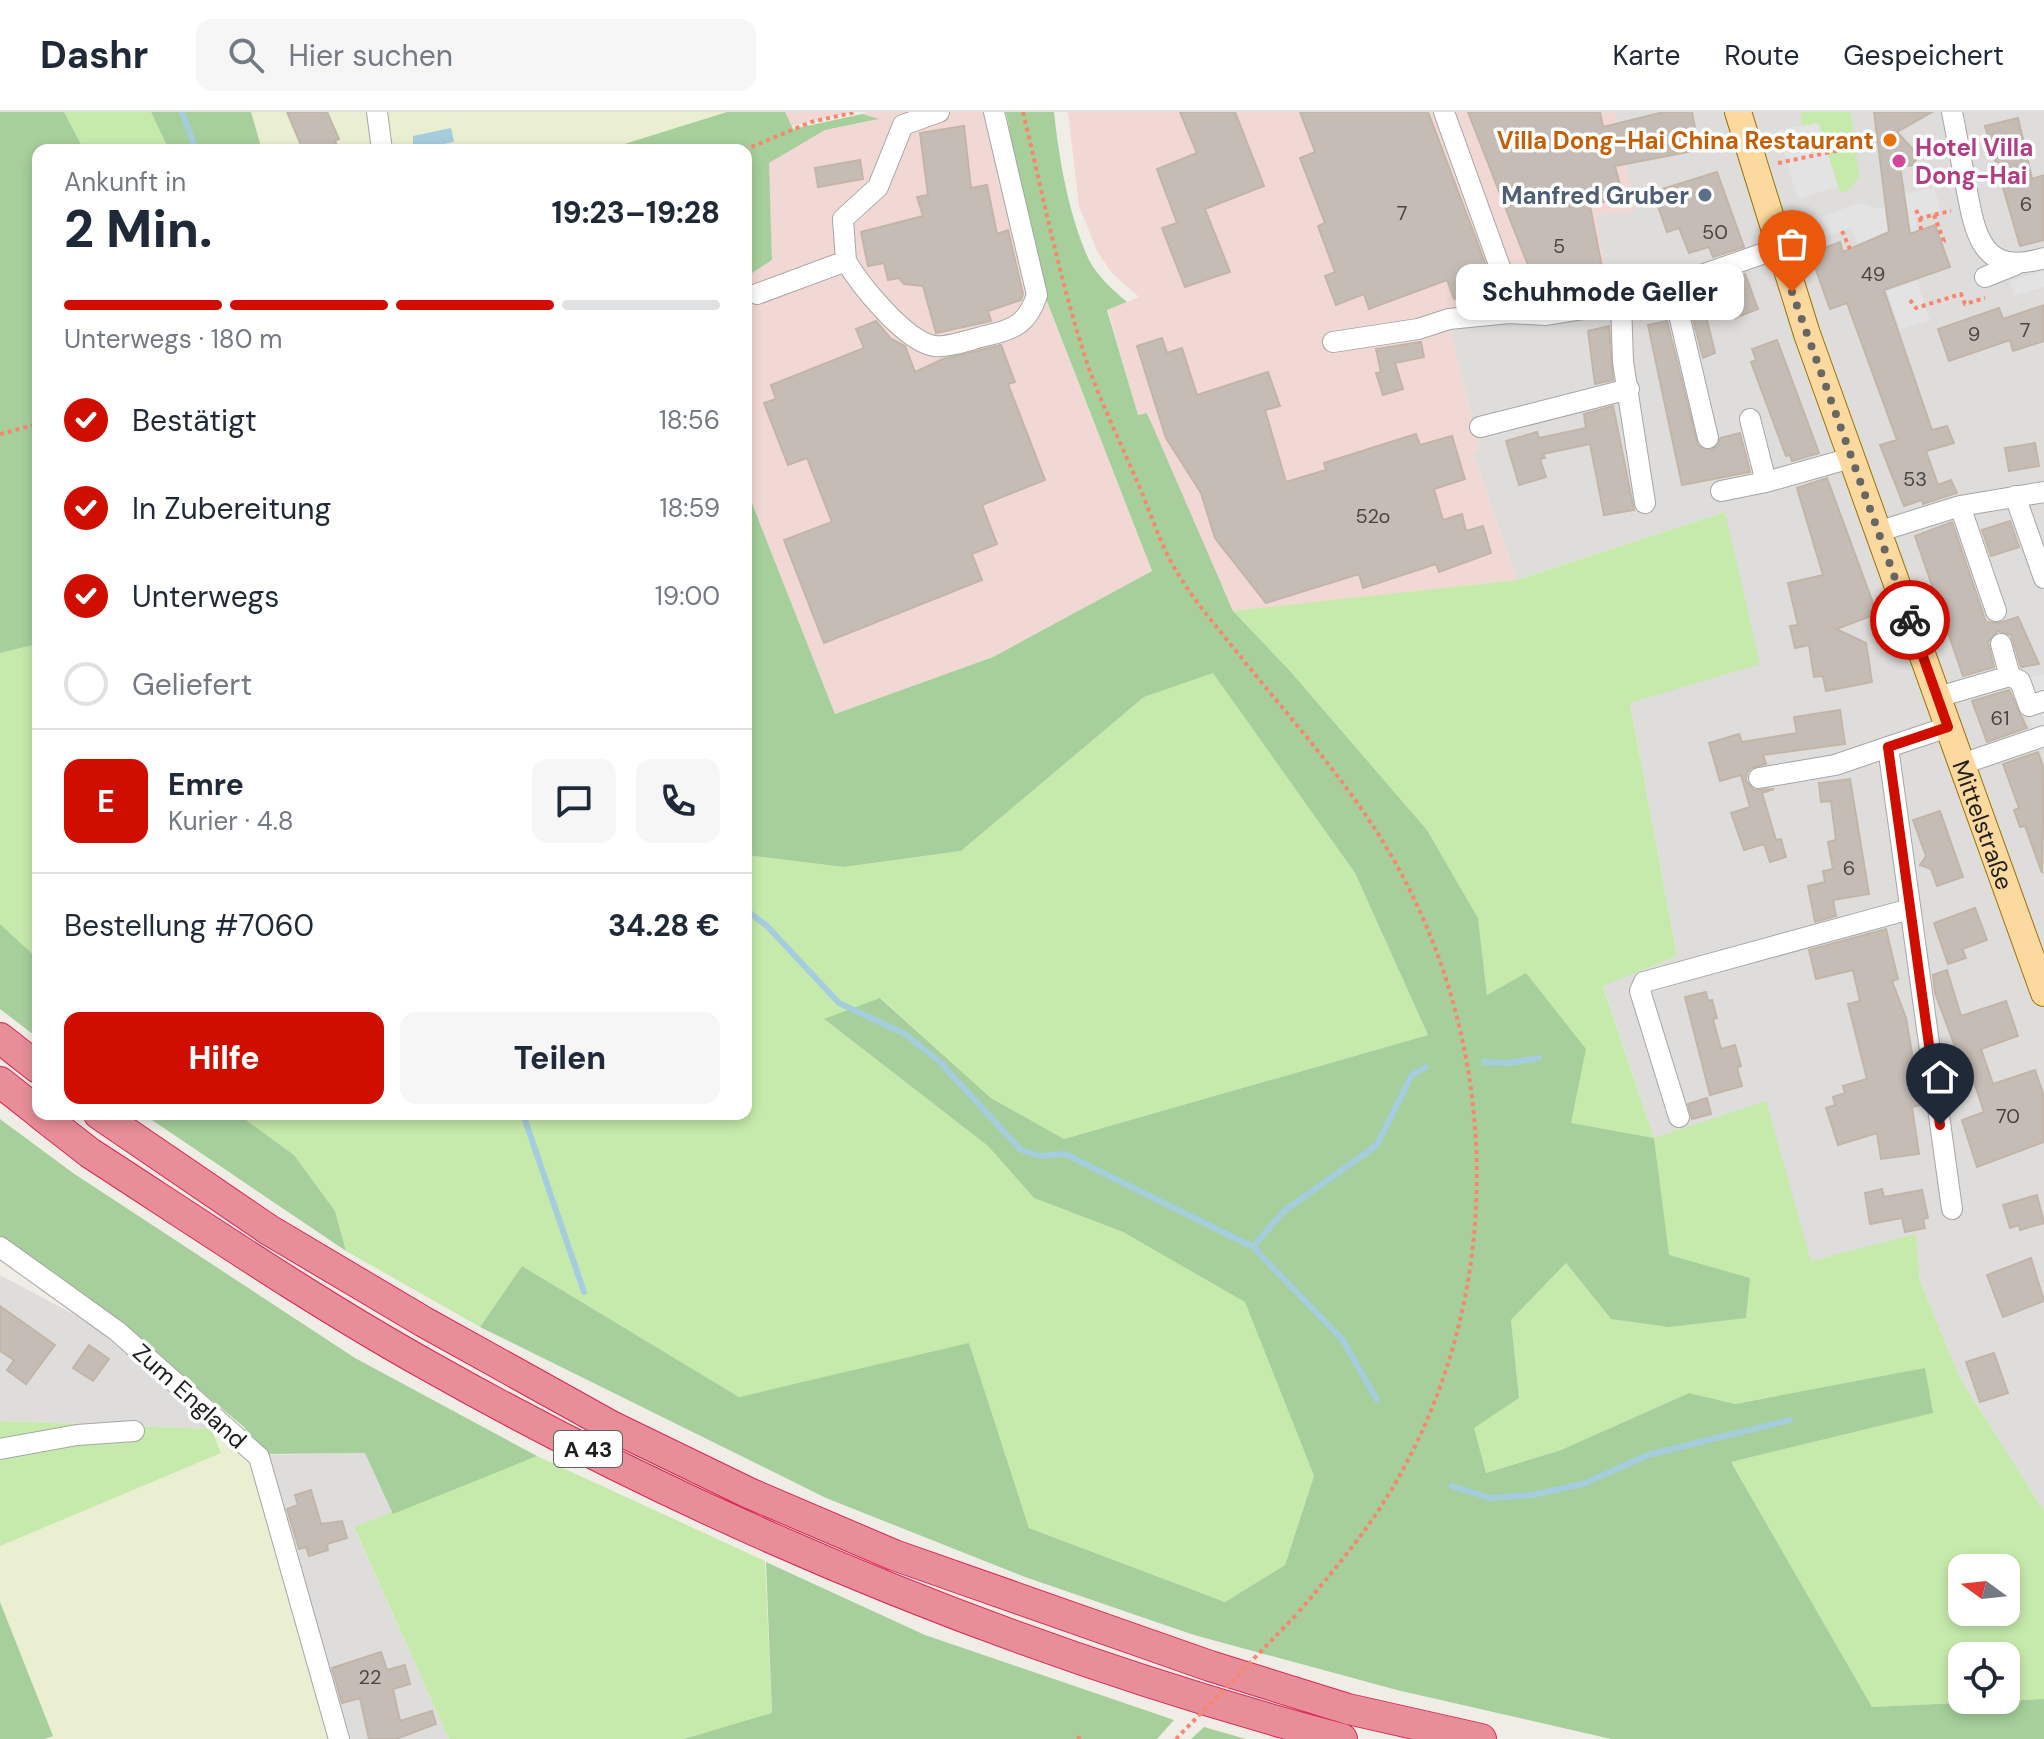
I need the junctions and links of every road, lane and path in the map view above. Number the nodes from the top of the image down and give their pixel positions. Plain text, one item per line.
1 (377, 112) edge
2 (856, 112) edge
3 (939, 112) edge
4 (994, 112) edge
5 (1023, 112) edge
6 (1444, 112) edge
7 (1738, 112) edge
8 (1952, 112) edge
9 (1874, 143) dead end
10 (381, 144) edge
11 (752, 147) edge
12 (1756, 179) junction
13 (1916, 210) dead end
14 (1950, 211) dead end
15 (1934, 215) junction
16 (1920, 218) junction
17 (1921, 230) dead end
18 (1842, 231) dead end
19 (1941, 242) dead end
20 (1779, 248) junction
21 (1850, 249) dead end
22 (2044, 258) edge
23 (846, 261) junction
24 (1501, 270) dead end
25 (1999, 271) junction
26 (1672, 285) junction
27 (757, 294) dead end
28 (1910, 300) dead end
29 (1621, 303) junction
30 (1333, 342) dead end
31 (1629, 389) junction
32 (1750, 419) dead end
33 (32, 426) edge
34 (1480, 427) dead end
35 (0, 434) edge
36 (1708, 438) dead end
37 (1851, 458) junction
38 (1766, 482) junction
39 (1721, 491) dead end
40 (2044, 492) edge
41 (2015, 496) junction
42 (1645, 503) dead end
43 (1960, 506) junction
44 (1877, 532) junction
45 (2044, 578) edge
46 (1996, 611) dead end
47 (2001, 644) dead end
48 (2010, 676) junction
49 (1938, 697) junction
50 (2044, 701) edge
51 (1948, 727) junction
52 (2044, 736) edge
53 (1888, 747) junction
54 (1962, 764) junction
55 (1759, 778) dead end
56 (1910, 909) junction
57 (2044, 993) edge
58 (0, 1038) edge
59 (32, 1063) edge
60 (0, 1082) edge
61 (32, 1107) edge
62 (1679, 1117) dead end
63 (48, 1120) edge
64 (108, 1120) edge
65 (1952, 1209) dead end
66 (0, 1247) edge
67 (134, 1431) dead end
68 (0, 1449) edge
69 (339, 1739) edge
70 (1176, 1739) edge
71 (1342, 1739) edge
72 (1481, 1739) edge

1 - 10 street
2 - 11 path
3 - 23 street
4 - 23 street
5 - 70 path, bridge
6 - 24 street
7 - 12 main road, Mittelstraße
8 - 25 street
9 - 12 path
12 - 20 main road, Mittelstraße
13 - 16 path
14 - 15 path
15 - 16 path
15 - 19 path
16 - 17 path
18 - 21 path
20 - 26 street
20 - 37 main road, Mittelstraße
22 - 25 street
23 - 27 street
25 - 28 path
26 - 29 street
26 - 36 street
29 - 30 street
29 - 31 street
31 - 34 street
31 - 42 street
32 - 38 street
33 - 35 path
37 - 38 street
37 - 44 main road, Mittelstraße
38 - 39 street
40 - 41 street
41 - 43 street
41 - 45 street
43 - 44 street
43 - 46 street
44 - 49 main road, Mittelstraße
47 - 48 street
48 - 49 street
48 - 50 street
49 - 51 main road, Mittelstraße
51 - 53 street
51 - 54 main road, Mittelstraße
52 - 54 street
53 - 55 street
53 - 56 street
54 - 57 main road, Mittelstraße
56 - 62 street
56 - 65 street
58 - 59 highway
60 - 61 highway, A 43
63 - 71 highway, A 43
64 - 72 highway, A 43
66 - 69 street, Zum England
67 - 68 street

